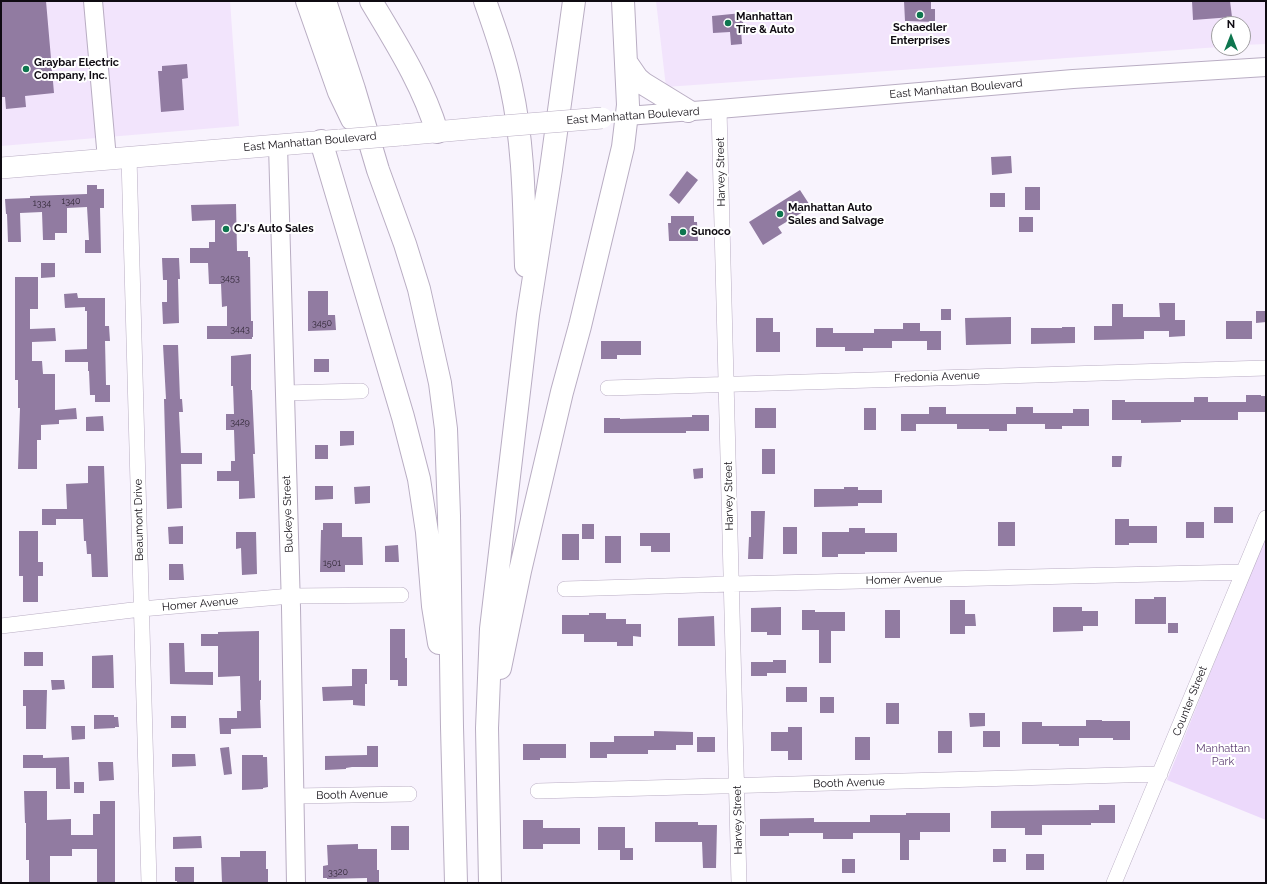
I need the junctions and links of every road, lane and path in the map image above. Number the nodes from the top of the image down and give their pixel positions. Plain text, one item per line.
1 (93, 1) edge
2 (307, 1) edge
3 (325, 1) edge
4 (371, 1) edge
5 (485, 1) edge
6 (574, 1) edge
7 (623, 1) edge
8 (626, 62) junction
9 (1266, 67) edge
10 (719, 110) junction
11 (688, 111) junction
12 (627, 116) junction
13 (437, 132) junction
14 (330, 141) junction
15 (278, 145) junction
16 (130, 157) junction
17 (107, 159) junction
18 (1, 168) edge
19 (378, 170) junction
20 (528, 315) junction
21 (1266, 368) edge
22 (726, 384) junction
23 (608, 388) dead end
24 (361, 391) dead end
25 (284, 393) junction
26 (1266, 518) edge
27 (1243, 572) junction
28 (732, 584) junction
29 (565, 589) dead end
30 (401, 595) dead end
31 (290, 596) junction
32 (141, 609) junction
33 (1, 626) edge
34 (452, 727) junction
35 (487, 728) junction
36 (1160, 774) junction
37 (737, 786) junction
38 (538, 791) dead end
39 (409, 794) dead end
40 (295, 796) junction
41 (149, 883) edge
42 (296, 883) edge
43 (456, 883) edge
44 (490, 883) edge
45 (739, 883) edge
46 (1114, 883) edge

1 - 17 street
2 - 19 highway
3 - 19 highway
4 - 13 highway
5 - 20 highway
6 - 20 highway
7 - 8 highway
8 - 11 highway
8 - 12 highway
9 - 10 street, East Manhattan Boulevard
10 - 11 street, East Manhattan Boulevard
10 - 22 street, Harvey Street
11 - 12 street, East Manhattan Boulevard
12 - 13 main road, East Manhattan Boulevard, bridge
12 - 35 highway
13 - 14 main road, East Manhattan Boulevard, bridge
14 - 15 main road, East Manhattan Boulevard
14 - 34 highway
15 - 16 main road, East Manhattan Boulevard
15 - 25 street, Buckeye Street
16 - 17 main road, East Manhattan Boulevard
16 - 32 street, Beaumont Drive
17 - 18 main road, East Manhattan Boulevard
19 - 34 highway
20 - 35 highway
21 - 22 street, Fredonia Avenue
22 - 23 street, Fredonia Avenue
22 - 28 street, Harvey Street
24 - 25 street
25 - 31 street, Buckeye Street
26 - 27 street, Counter Street
27 - 28 street, Homer Avenue
27 - 36 street, Counter Street
28 - 29 street, Homer Avenue
28 - 37 street, Harvey Street
30 - 31 street, Homer Avenue
31 - 32 street, Homer Avenue
31 - 40 street, Buckeye Street
32 - 33 street, Homer Avenue
32 - 41 street, Beaumont Drive
34 - 43 highway
35 - 44 highway
36 - 37 street, Booth Avenue
36 - 46 street, Counter Street
37 - 38 street, Booth Avenue
37 - 45 street, Harvey Street
39 - 40 street, Booth Avenue
40 - 42 street, Buckeye Street

